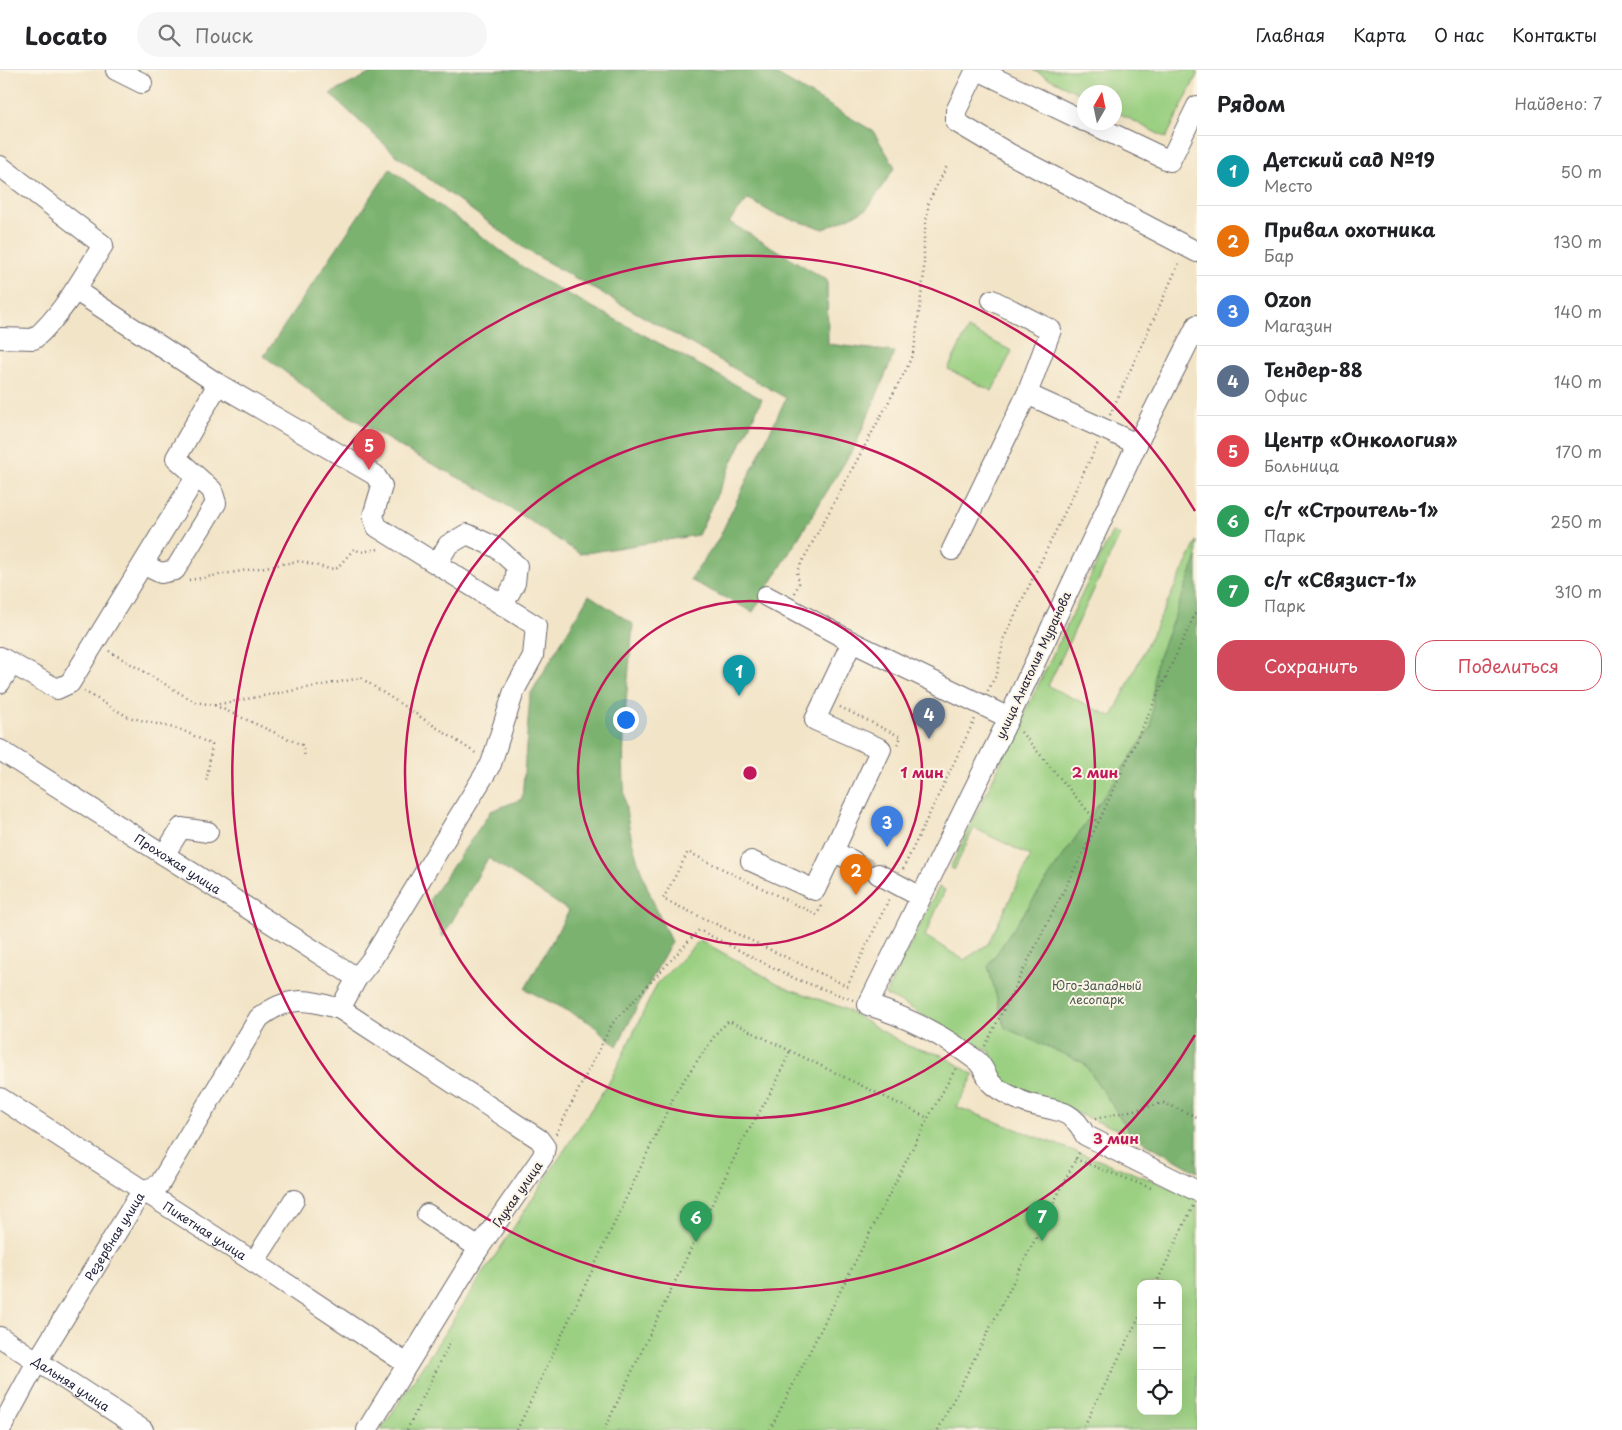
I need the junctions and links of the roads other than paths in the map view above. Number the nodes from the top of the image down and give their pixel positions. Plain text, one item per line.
1 (116, 70) edge
2 (977, 70) edge
3 (142, 83) dead end
4 (1197, 106) edge
5 (1077, 118) edge
6 (1105, 130) edge
7 (0, 166) edge
8 (1192, 250) edge
9 (75, 290) junction
10 (992, 300) dead end
11 (1197, 325) edge
12 (0, 338) edge
13 (218, 384) junction
14 (1027, 394) junction
15 (1137, 444) junction
16 (196, 477) junction
17 (952, 550) dead end
18 (437, 564) junction
19 (144, 565) junction
20 (766, 596) dead end
21 (504, 605) junction
22 (852, 642) junction
23 (6, 661) edge
24 (0, 683) edge
25 (1009, 718) junction
26 (0, 750) edge
27 (208, 832) dead end
28 (834, 852) junction
29 (164, 855) junction
30 (751, 861) dead end
31 (852, 861) tunnel mouth
32 (878, 874) tunnel mouth
33 (921, 897) junction
34 (357, 978) junction
35 (274, 1006) joint
36 (340, 1009) junction
37 (0, 1098) edge
38 (142, 1191) junction
39 (294, 1200) dead end
40 (1193, 1201) edge
41 (427, 1214) dead end
42 (479, 1248) junction
43 (254, 1262) junction
44 (0, 1336) edge
45 (38, 1360) junction
46 (407, 1364) junction
47 (0, 1430) edge
48 (144, 1430) edge
49 (368, 1430) edge

1 - 3 street
2 - 5 street
2 - 8 street
4 - 6 street
7 - 9 street
9 - 12 street
9 - 13 street
10 - 14 street
11 - 15 street, улица Анатолия Муранова
13 - 16 street
13 - 18 street
14 - 15 street
14 - 17 street
15 - 25 street, улица Анатолия Муранова
16 - 19 street
16 - 19 street
18 - 21 street
18 - 21 street
19 - 23 street
20 - 22 street
21 - 34 street
22 - 25 street
22 - 28 street
23 - 24 street
25 - 33 street, улица Анатолия Муранова
26 - 29 street, Прохожая улица
27 - 29 street
28 - 30 street
28 - 31 street
29 - 34 street, Прохожая улица
32 - 33 street
33 - 40 street, улица Анатолия Муранова
34 - 36 street
35 - 36 street, Глухая улица
35 - 38 street, Резервная улица
36 - 42 street, Глухая улица
37 - 38 street, Пикетная улица
38 - 43 street, Пикетная улица
38 - 45 street, Резервная улица
39 - 43 street
41 - 42 street
42 - 46 street, Глухая улица
43 - 46 street, Пикетная улица
44 - 45 street, Дальняя улица
45 - 47 street, Резервная улица
45 - 48 street, Дальняя улица
46 - 49 street, Глухая улица

